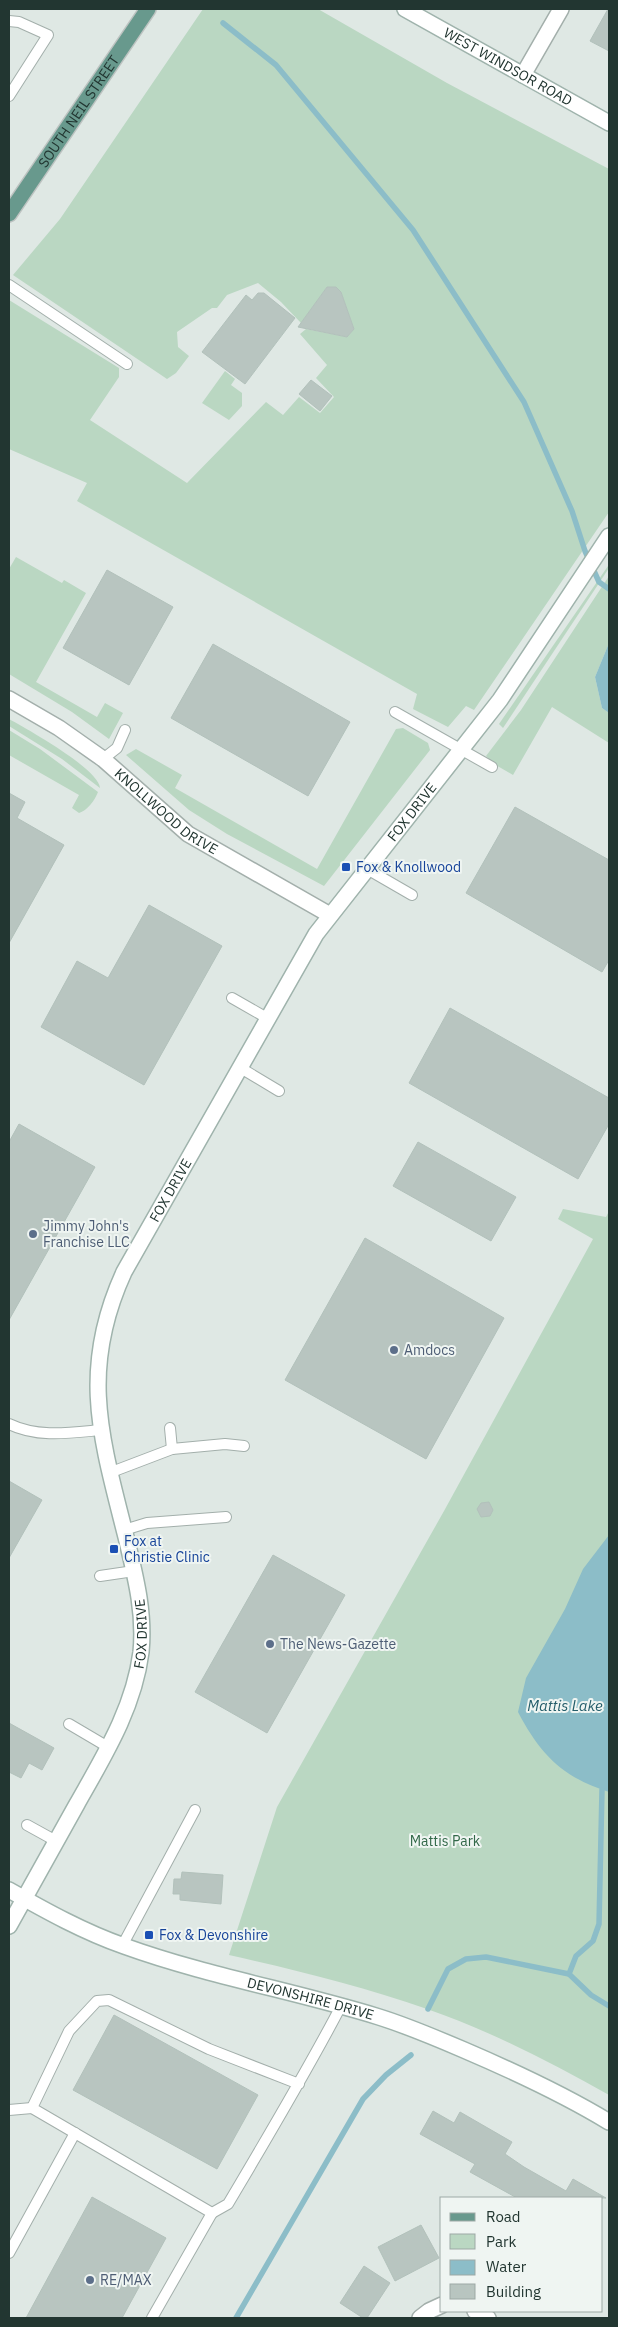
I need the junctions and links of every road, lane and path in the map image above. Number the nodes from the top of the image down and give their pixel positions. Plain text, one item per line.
1 (148, 9) edge
2 (405, 9) edge
3 (560, 9) edge
4 (9, 21) edge
5 (523, 75) junction
6 (9, 96) edge
7 (609, 124) edge
8 (9, 214) edge
9 (9, 285) edge
10 (128, 364) dead end
11 (609, 536) edge
12 (9, 699) edge
13 (394, 712) dead end
14 (125, 730) dead end
15 (463, 749) junction
16 (103, 759) junction
17 (492, 767) dead end
18 (367, 870) junction
19 (412, 894) dead end
20 (330, 915) junction
21 (232, 998) dead end
22 (267, 1018) junction
23 (239, 1067) junction
24 (279, 1091) dead end
25 (9, 1424) edge
26 (170, 1428) dead end
27 (100, 1430) junction
28 (244, 1446) dead end
29 (172, 1449) junction
30 (110, 1473) junction
31 (226, 1517) dead end
32 (124, 1530) junction
33 (134, 1571) junction
34 (100, 1576) dead end
35 (69, 1724) dead end
36 (108, 1747) junction
37 (195, 1810) dead end
38 (27, 1825) dead end
39 (56, 1841) junction
40 (9, 1890) edge
41 (25, 1899) junction
42 (9, 1926) edge
43 (122, 1946) junction
44 (341, 2006) junction
45 (298, 2084) junction
46 (32, 2108) junction
47 (9, 2110) edge
48 (609, 2122) edge
49 (75, 2133) junction
50 (212, 2213) junction
51 (9, 2253) edge
52 (440, 2306) edge
53 (477, 2312) edge
54 (152, 2318) edge
55 (420, 2318) edge
56 (488, 2318) edge

1 - 8 main road, SOUTH NEIL STREET
2 - 5 street, WEST WINDSOR ROAD
3 - 5 street
4 - 6 lane
5 - 7 street, WEST WINDSOR ROAD
9 - 10 lane
11 - 15 street, FOX DRIVE
12 - 16 street, KNOLLWOOD DRIVE
13 - 15 lane
14 - 16 lane
15 - 17 lane
15 - 18 street, FOX DRIVE
16 - 20 street, KNOLLWOOD DRIVE
18 - 19 lane
18 - 20 street, FOX DRIVE
20 - 22 street, FOX DRIVE
21 - 22 lane
22 - 23 street, FOX DRIVE
23 - 24 lane
23 - 27 street, FOX DRIVE
25 - 27 lane
26 - 29 lane
27 - 30 street, FOX DRIVE
28 - 29 lane
29 - 30 lane
30 - 32 street, FOX DRIVE
31 - 32 lane
32 - 33 street, FOX DRIVE
33 - 34 lane
33 - 36 street, FOX DRIVE
35 - 36 lane
36 - 39 street, FOX DRIVE
37 - 43 lane
38 - 39 lane
39 - 41 street, FOX DRIVE
40 - 41 street, DEVONSHIRE DRIVE
41 - 42 street, FOX DRIVE
41 - 43 street, DEVONSHIRE DRIVE
43 - 44 street, DEVONSHIRE DRIVE
44 - 45 lane
44 - 48 street, DEVONSHIRE DRIVE
45 - 46 lane
45 - 50 lane
46 - 47 lane
46 - 49 lane
49 - 50 lane
49 - 51 lane
50 - 54 lane
52 - 55 street
53 - 56 street

